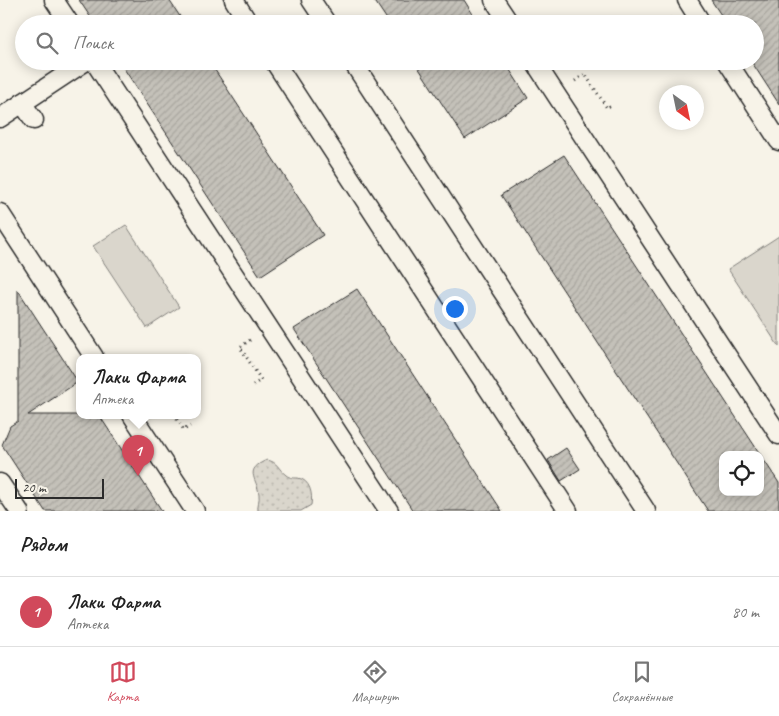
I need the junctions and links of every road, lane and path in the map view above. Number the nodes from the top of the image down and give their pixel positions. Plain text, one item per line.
1 (54, 0) edge
2 (234, 0) edge
3 (312, 0) edge
4 (494, 0) edge
5 (687, 0) edge
6 (64, 15) edge
7 (243, 15) edge
8 (321, 15) edge
9 (504, 15) edge
10 (696, 15) edge
11 (72, 70) edge
12 (100, 70) edge
13 (280, 70) edge
14 (358, 70) edge
15 (540, 70) edge
16 (733, 70) edge
17 (585, 74) dead end
18 (22, 103) junction
19 (613, 104) dead end
20 (0, 118) edge
21 (34, 120) dead end
22 (779, 141) edge
23 (0, 213) edge
24 (240, 347) dead end
25 (92, 354) edge
26 (253, 385) dead end
27 (135, 419) edge
28 (177, 419) edge
29 (190, 426) dead end
30 (779, 435) edge
31 (0, 483) edge
32 (18, 511) edge
33 (195, 511) edge
34 (389, 511) edge
35 (568, 511) edge
36 (646, 511) edge

1 - 6 lane
2 - 7 lane
3 - 8 lane
4 - 9 lane
5 - 10 lane
11 - 18 lane
12 - 34 lane
13 - 35 lane
14 - 36 lane
15 - 30 lane
16 - 22 lane
17 - 19 path
18 - 20 lane
18 - 21 lane
23 - 25 lane
24 - 26 path
27 - 33 lane
28 - 29 path
31 - 32 lane

